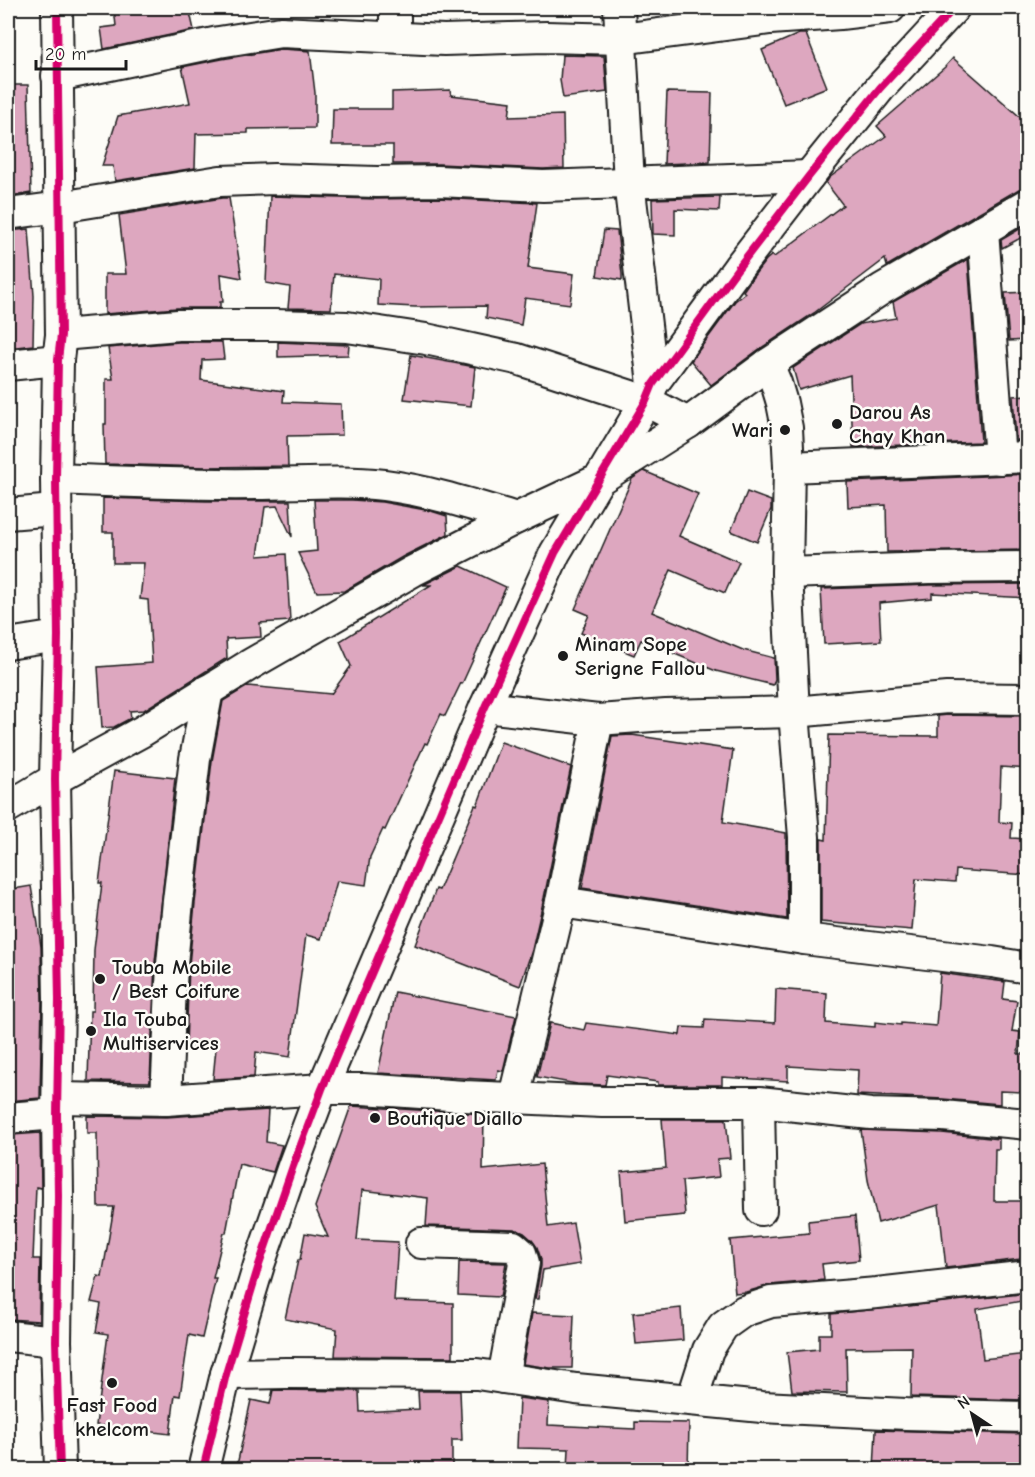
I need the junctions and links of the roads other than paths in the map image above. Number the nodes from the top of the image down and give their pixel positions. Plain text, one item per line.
1 (57, 8) edge
2 (395, 8) edge
3 (619, 8) edge
4 (890, 8) edge
5 (954, 8) edge
6 (395, 37) junction
7 (621, 39) junction
8 (57, 76) junction
9 (809, 176) junction
10 (629, 182) junction
11 (1028, 204) edge
12 (60, 207) junction
13 (8, 214) edge
14 (983, 230) junction
15 (60, 348) junction
16 (768, 364) junction
17 (8, 365) edge
18 (649, 392) junction
19 (688, 423) junction
20 (1014, 458) edge
21 (789, 467) junction
22 (56, 479) junction
23 (600, 479) junction
24 (56, 510) junction
25 (8, 514) edge
26 (517, 518) junction
27 (1028, 567) edge
28 (787, 573) junction
29 (58, 636) junction
30 (8, 644) edge
31 (208, 690) junction
32 (1028, 699) edge
33 (485, 707) junction
34 (794, 712) junction
35 (598, 720) junction
36 (55, 779) junction
37 (8, 807) edge
38 (561, 902) junction
39 (804, 939) junction
40 (1028, 968) edge
41 (322, 1089) junction
42 (514, 1097) junction
43 (166, 1100) junction
44 (759, 1102) junction
45 (57, 1106) junction
46 (8, 1118) edge
47 (1028, 1124) edge
48 (761, 1210) dead end
49 (421, 1243) dead end
50 (1028, 1276) edge
51 (8, 1336) edge
52 (56, 1341) junction
53 (226, 1374) junction
54 (503, 1378) junction
55 (692, 1400) junction
56 (1028, 1417) edge
57 (60, 1470) edge
58 (203, 1470) edge

1 - 8 street
2 - 6 street
3 - 7 street
4 - 7 street
5 - 9 street
6 - 7 street
6 - 8 street
7 - 10 street
8 - 12 street
9 - 10 street
9 - 18 street
10 - 12 street
10 - 18 street
11 - 14 street
12 - 13 street
12 - 15 street
14 - 16 street
14 - 20 street
15 - 17 street
15 - 18 street
15 - 22 street
16 - 19 street
16 - 21 street
18 - 19 street
18 - 23 street
19 - 23 street
20 - 21 street
21 - 28 street
22 - 24 street
22 - 26 street
23 - 26 street
23 - 33 street
24 - 25 street
24 - 29 street
26 - 31 street
27 - 28 street
28 - 34 street
29 - 30 street
29 - 36 street
31 - 36 street
31 - 43 street
32 - 34 street
33 - 35 street
33 - 41 street
34 - 35 street
34 - 39 street
35 - 38 street
36 - 37 street
36 - 45 street
38 - 39 street
38 - 42 street
39 - 40 street
41 - 42 street
41 - 43 street
41 - 53 street
42 - 44 street
43 - 45 street
44 - 47 street
44 - 48 street
45 - 46 street
45 - 52 street
49 - 54 street
50 - 55 street
51 - 52 street
52 - 57 street
53 - 54 street
53 - 58 street
54 - 55 street
55 - 56 street

